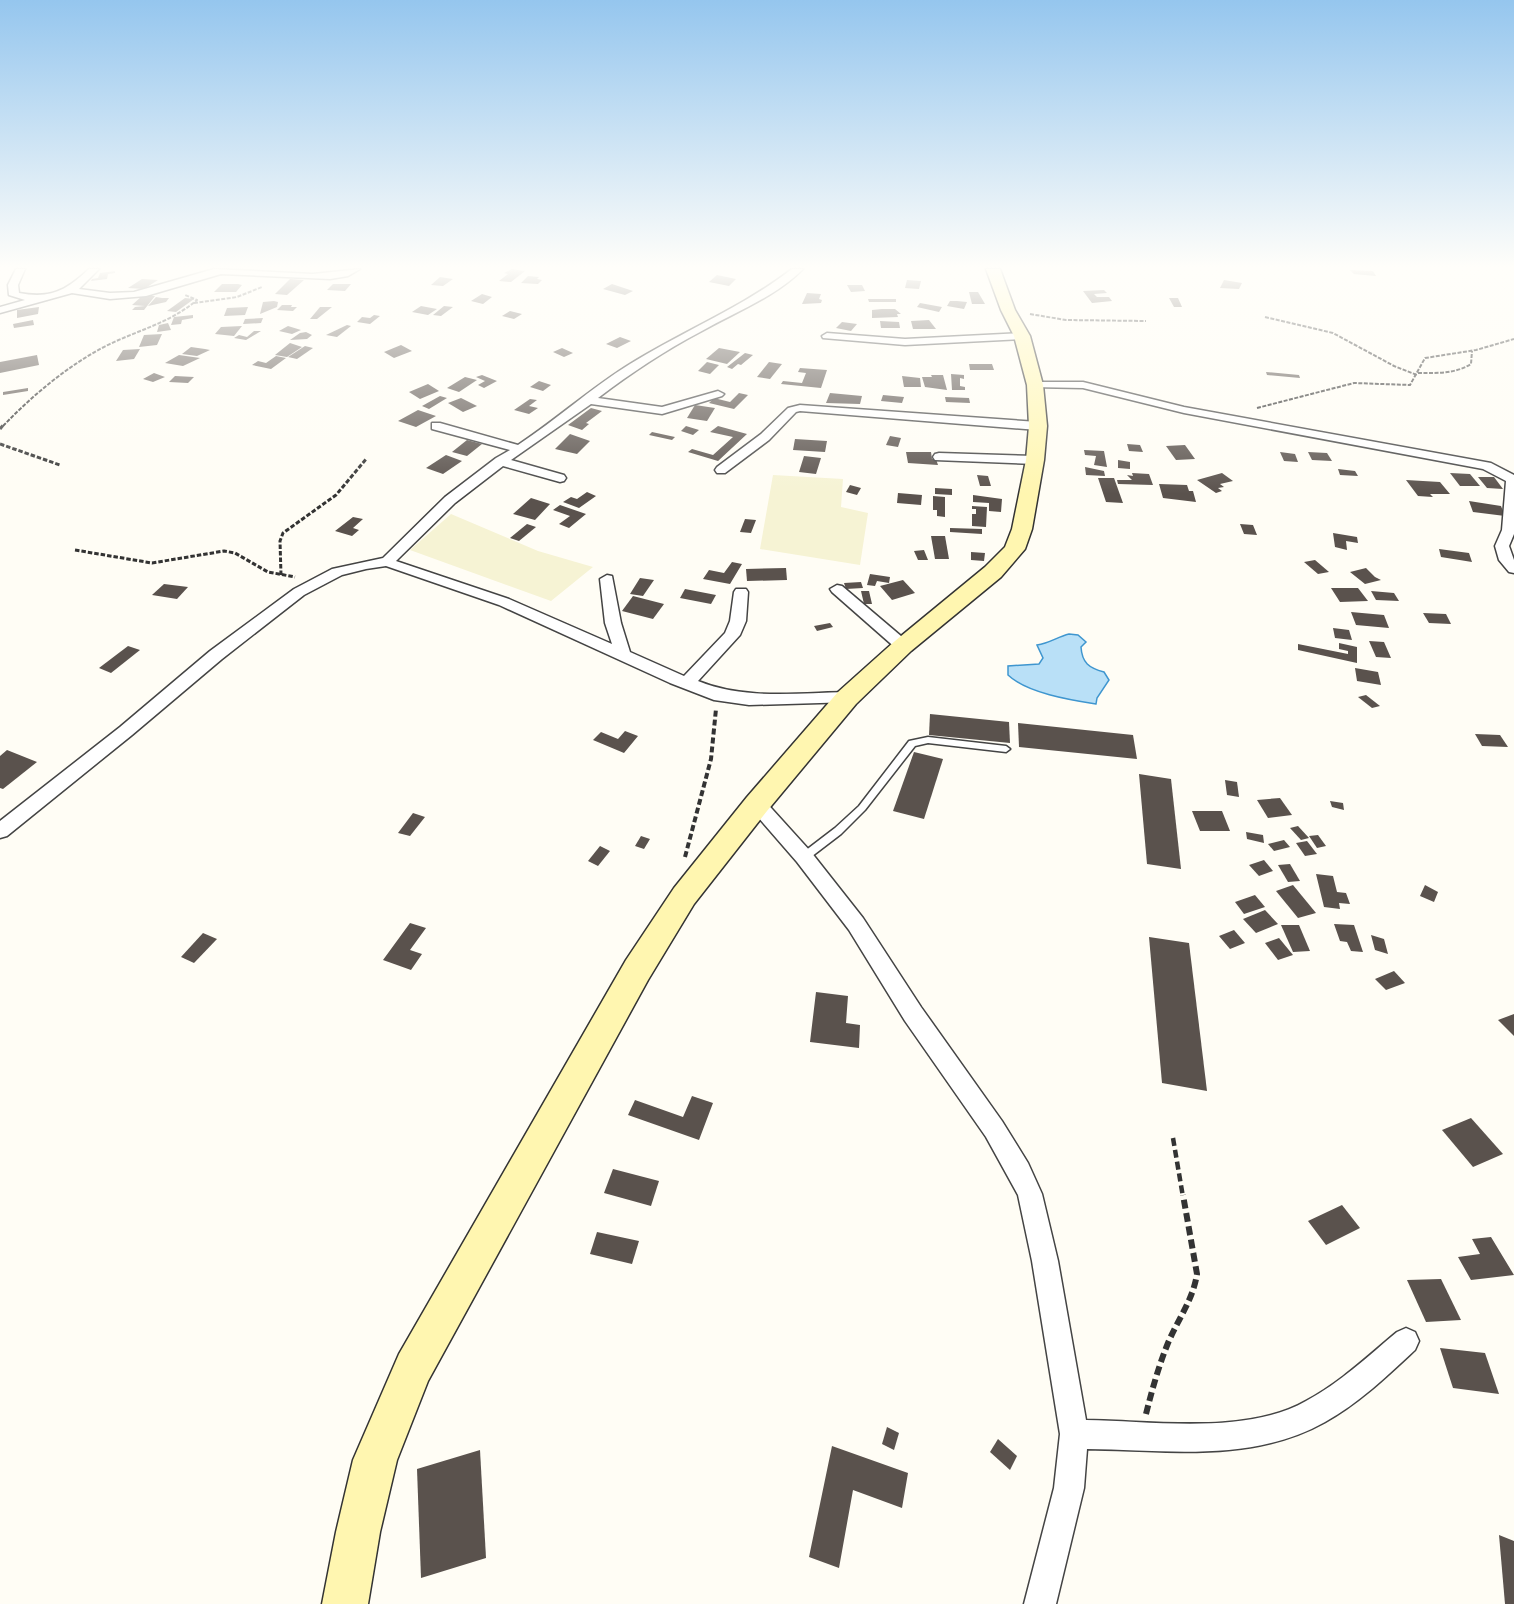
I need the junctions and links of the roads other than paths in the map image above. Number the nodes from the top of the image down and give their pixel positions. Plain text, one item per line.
1 (672, 344) edge
2 (1024, 344) edge
3 (1035, 385) junction
4 (718, 394) dead end
5 (590, 400) junction
6 (436, 426) dead end
7 (1038, 426) junction
8 (519, 449) junction
9 (939, 457) dead end
10 (1035, 460) junction
11 (500, 461) junction
12 (721, 470) dead end
13 (560, 478) dead end
14 (387, 562) junction
15 (1514, 568) edge
16 (607, 579) dead end
17 (837, 589) dead end
18 (741, 592) dead end
19 (903, 646) junction
20 (623, 655) junction
21 (687, 683) junction
22 (847, 698) junction
23 (1006, 749) dead end
24 (757, 804) junction
25 (0, 831) edge
26 (804, 857) junction
27 (1406, 1341) dead end
28 (1074, 1434) junction
29 (345, 1604) edge
30 (1040, 1604) edge

1 - 5 street
2 - 3 street
3 - 7 street
3 - 15 street
4 - 5 street
5 - 8 street
6 - 8 street
7 - 10 street
7 - 12 street
8 - 11 street
9 - 10 street
10 - 19 street
11 - 13 street
11 - 14 street
14 - 20 street
14 - 25 street
16 - 20 street
17 - 19 street
18 - 21 street
19 - 22 street
20 - 21 street
21 - 22 street
22 - 24 street
23 - 26 lane
24 - 26 street
24 - 29 street
26 - 28 street
27 - 28 street
28 - 30 street

